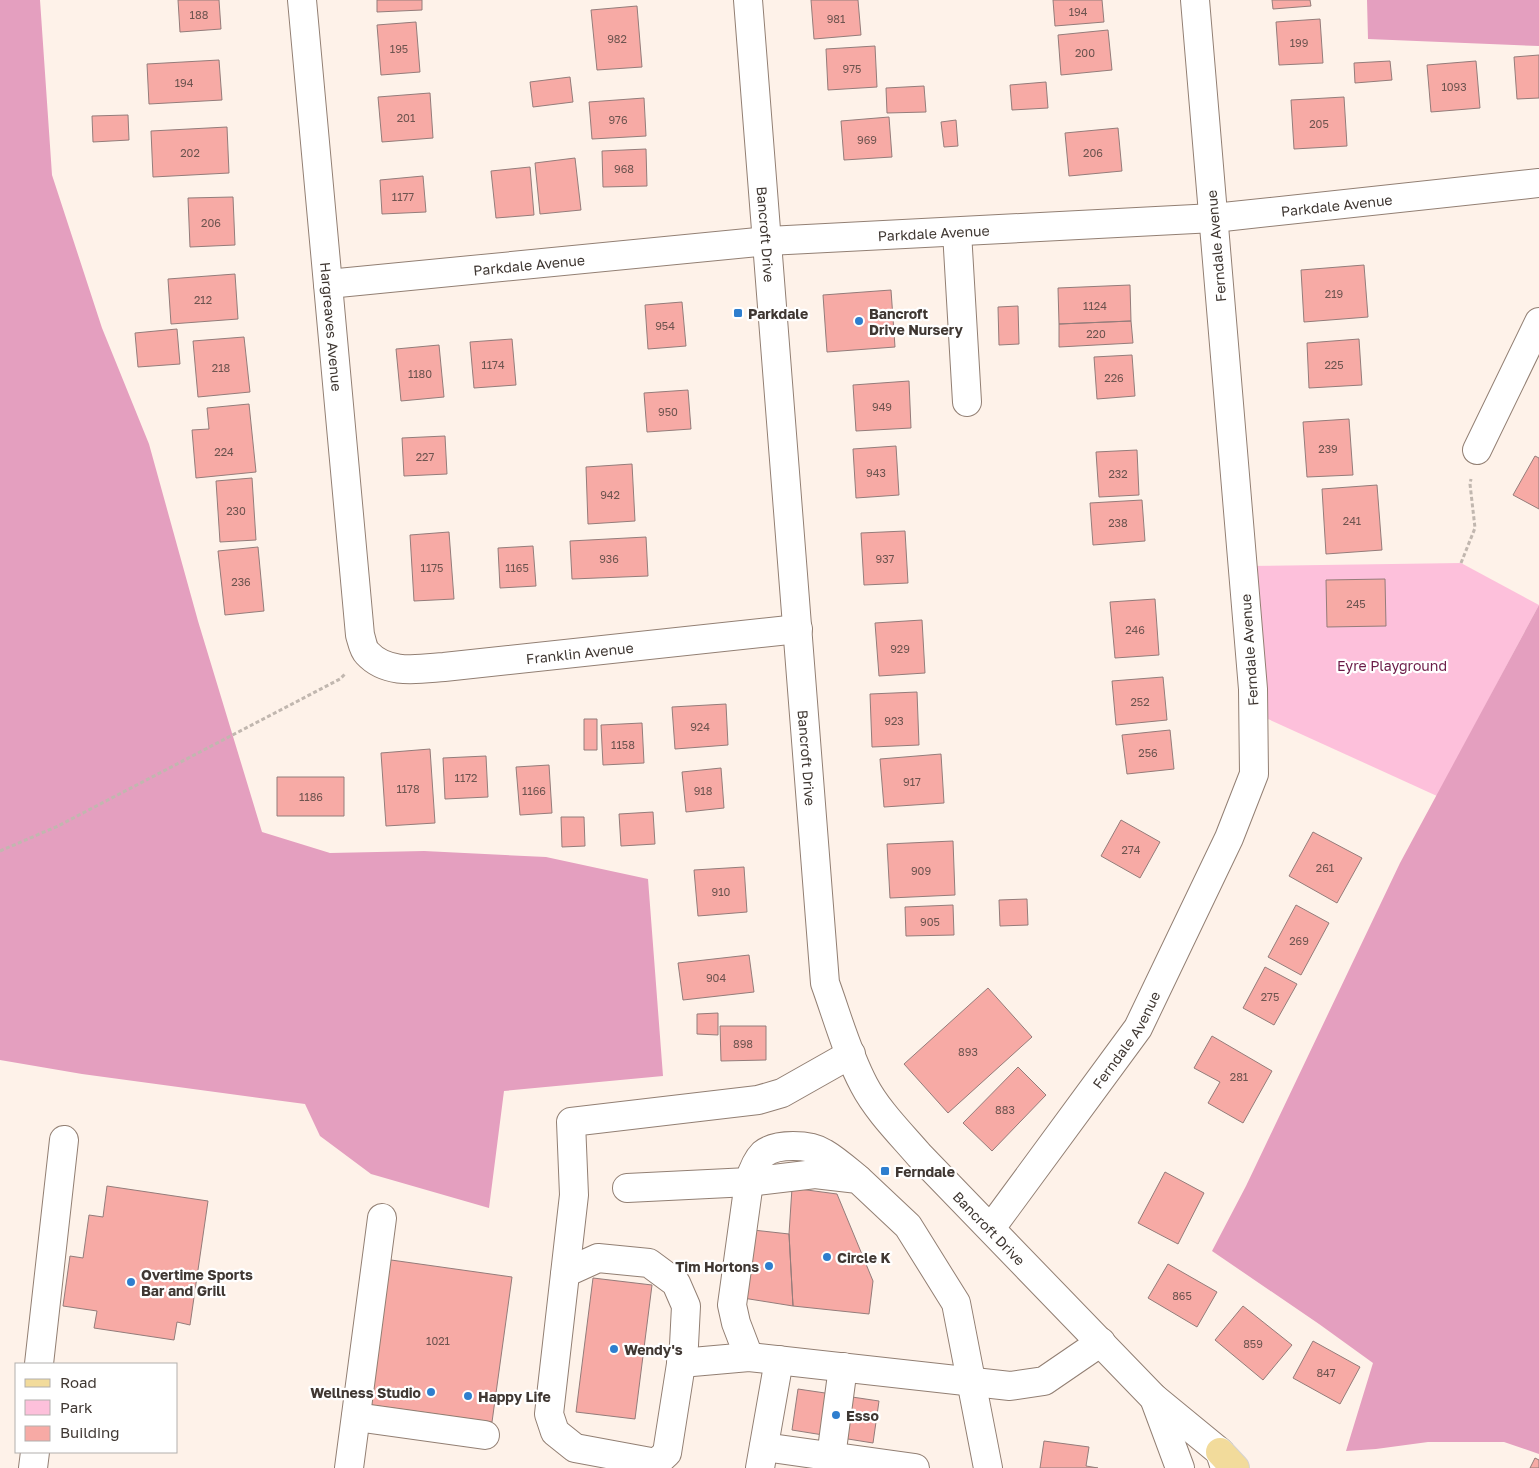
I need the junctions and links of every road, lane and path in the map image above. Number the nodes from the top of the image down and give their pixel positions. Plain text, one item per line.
1 (302, 0) edge
2 (748, 0) edge
3 (1196, 0) edge
4 (1539, 182) edge
5 (1214, 218) junction
6 (957, 232) junction
7 (768, 241) junction
8 (328, 284) junction
9 (1539, 322) edge
10 (967, 402) dead end
11 (1477, 450) joint
12 (1461, 563) dead end
13 (798, 629) junction
14 (366, 652) junction
15 (0, 851) edge
16 (851, 1054) junction
17 (64, 1140) dead end
18 (748, 1182) junction
19 (627, 1188) dead end
20 (382, 1218) dead end
21 (991, 1228) junction
22 (565, 1273) junction
23 (1101, 1342) junction
24 (749, 1356) junction
25 (779, 1360) junction
26 (39, 1363) edge
27 (681, 1363) junction
28 (843, 1367) junction
29 (972, 1381) junction
30 (1153, 1397) junction
31 (356, 1417) junction
32 (486, 1435) dead end
33 (35, 1453) edge
34 (831, 1457) junction
35 (581, 1458) edge
36 (762, 1458) edge
37 (1227, 1463) edge
38 (653, 1466) edge
39 (33, 1468) edge
40 (349, 1468) edge
41 (915, 1468) edge
42 (988, 1468) edge
43 (1180, 1468) edge

1 - 8 street, Hargreaves Avenue
2 - 7 street, Bancroft Drive
3 - 5 street, Ferndale Avenue
4 - 5 street, Parkdale Avenue
5 - 6 street, Parkdale Avenue
5 - 21 street, Ferndale Avenue
6 - 7 street, Parkdale Avenue
6 - 10 street
7 - 8 street, Parkdale Avenue
7 - 13 street, Bancroft Drive
8 - 14 street, Hargreaves Avenue
9 - 11 street
11 - 12 path
13 - 14 street, Franklin Avenue
13 - 16 street, Bancroft Drive
14 - 15 path
16 - 21 street, Bancroft Drive
16 - 22 street
17 - 26 street
18 - 19 street
18 - 24 street
18 - 29 street
20 - 31 street
21 - 23 street, Bancroft Drive
22 - 27 street
22 - 35 street
23 - 29 street
23 - 30 street, Bancroft Drive
24 - 25 street
24 - 27 street
25 - 28 street
25 - 36 street
27 - 38 street
28 - 29 street
28 - 34 street
29 - 42 street
30 - 37 street, Bancroft Drive
30 - 43 street, Bancroft Drive
31 - 32 street
31 - 40 street
33 - 39 street
34 - 36 street
34 - 41 street
35 - 38 street

